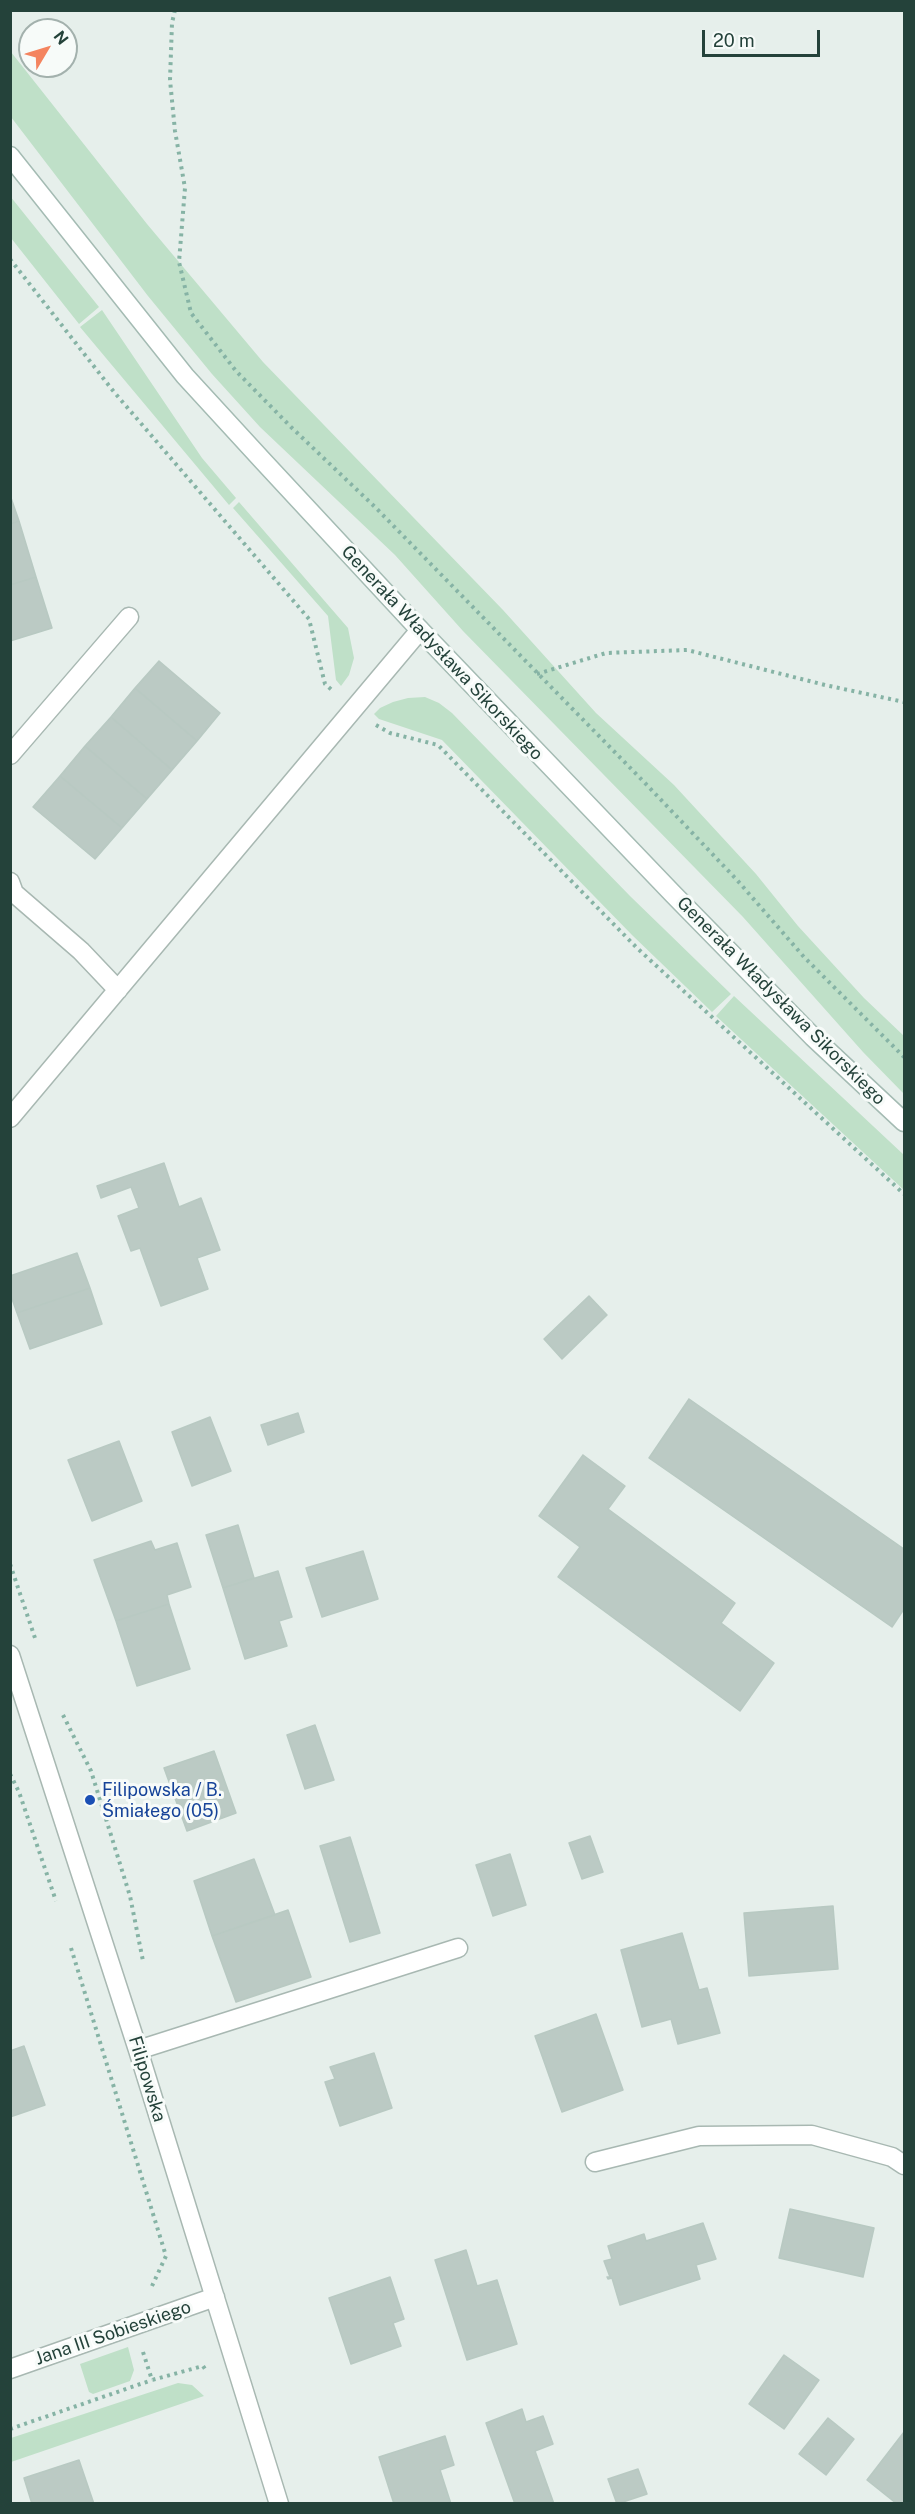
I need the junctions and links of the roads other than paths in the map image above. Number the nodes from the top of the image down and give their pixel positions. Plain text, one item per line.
1 (10, 156) edge
2 (129, 617) dead end
3 (420, 630) junction
4 (10, 755) edge
5 (10, 882) edge
6 (118, 990) junction
7 (10, 1118) edge
8 (904, 1122) edge
9 (10, 1655) edge
10 (458, 1948) dead end
11 (138, 2050) junction
12 (596, 2162) dead end
13 (904, 2165) edge
14 (215, 2297) junction
15 (10, 2369) edge
16 (279, 2504) edge

1 - 3 street, Generała Władysława Sikorskiego
2 - 4 street
3 - 6 street
3 - 8 street, Generała Władysława Sikorskiego
5 - 6 street
6 - 7 street
9 - 11 street, Filipowska
10 - 11 street
11 - 14 street, Filipowska
12 - 13 street
14 - 15 street, Jana III Sobieskiego
14 - 16 street, Filipowska

